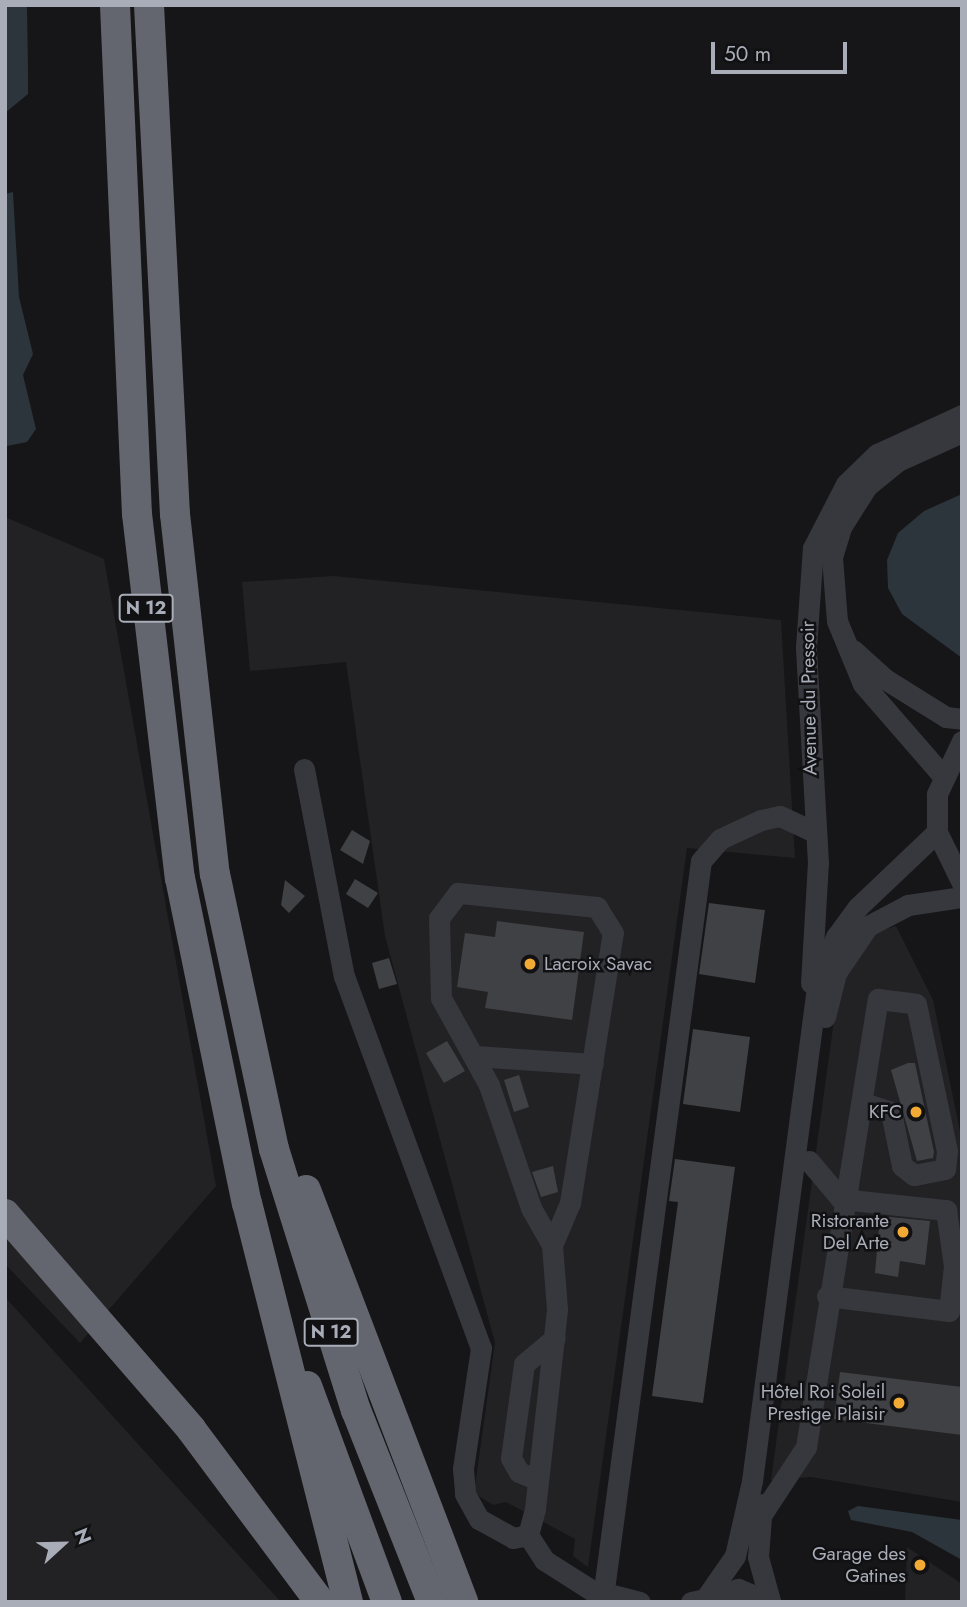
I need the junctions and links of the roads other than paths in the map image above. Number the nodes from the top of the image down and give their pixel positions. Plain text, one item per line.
1 (115, 5) edge
2 (149, 5) edge
3 (962, 415) edge
4 (962, 432) edge
5 (850, 648) junction
6 (962, 719) edge
7 (962, 741) edge
8 (304, 769) dead end
9 (943, 775) junction
10 (815, 832) junction
11 (937, 832) junction
12 (962, 883) edge
13 (962, 897) edge
14 (475, 1056) junction
15 (809, 1057) junction
16 (252, 1059) junction
17 (593, 1064) junction
18 (863, 1103) junction
19 (809, 1161) junction
20 (841, 1199) junction
21 (247, 1203) junction
22 (5, 1214) edge
23 (552, 1245) junction
24 (827, 1296) junction
25 (555, 1338) junction
26 (538, 1480) junction
27 (419, 1497) junction
28 (760, 1517) junction
29 (528, 1535) junction
30 (602, 1595) edge
31 (699, 1601) edge
32 (771, 1601) edge
33 (320, 1602) edge
34 (348, 1602) edge
35 (387, 1602) edge
36 (432, 1602) edge
37 (463, 1602) edge
38 (473, 1602) edge
39 (640, 1602) edge

1 - 21 highway, N 12
2 - 16 highway, N 12
3 - 10 street, Avenue du Pressoir
4 - 5 street, Avenue du Pressoir
5 - 6 street
5 - 9 street, Avenue du Pressoir
7 - 9 street
8 - 29 street
9 - 11 street
10 - 15 street, Avenue du Pressoir
10 - 30 street
11 - 12 street
11 - 15 street
13 - 19 street
14 - 17 street
14 - 17 street
14 - 23 street
15 - 31 street
16 - 27 highway
16 - 36 highway, N 12
17 - 23 street
18 - 18 street
18 - 20 street
19 - 20 street
19 - 28 street
20 - 24 street
20 - 24 street
21 - 34 highway
21 - 35 highway, N 12
22 - 33 highway
23 - 25 street
24 - 28 street
25 - 26 street
25 - 26 street
26 - 29 street
27 - 37 highway
27 - 38 highway
28 - 32 street
29 - 30 street
30 - 39 street
31 - 32 street

